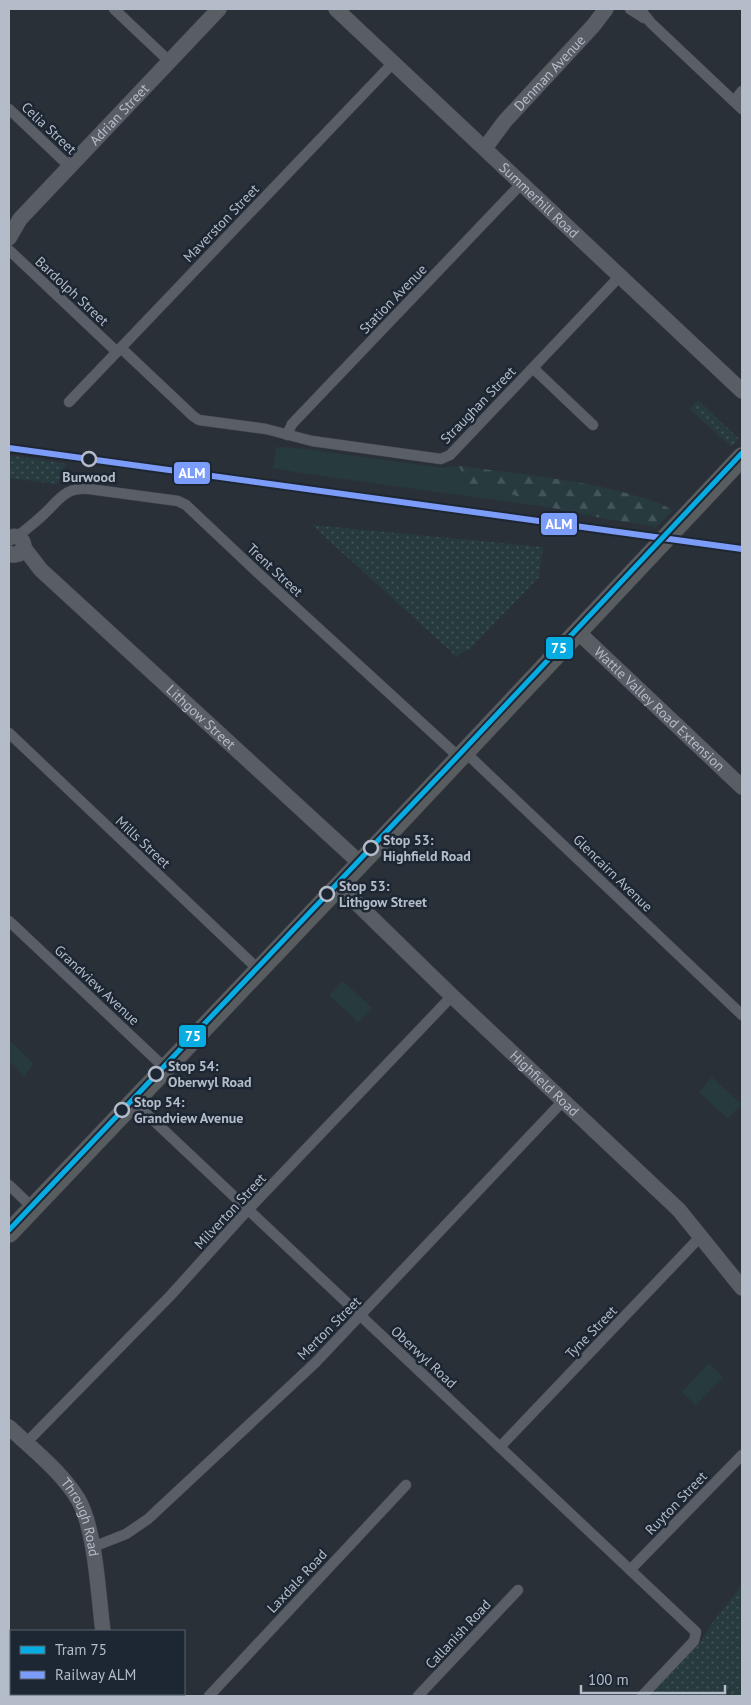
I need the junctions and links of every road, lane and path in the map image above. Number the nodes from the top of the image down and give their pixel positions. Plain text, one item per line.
1 (114, 9) edge
2 (219, 9) edge
3 (336, 9) edge
4 (606, 9) edge
5 (614, 9) edge
6 (630, 9) edge
7 (640, 9) edge
8 (651, 23) junction
9 (592, 26) junction
10 (169, 61) junction
11 (393, 63) junction
12 (742, 91) edge
13 (734, 101) junction
14 (9, 109) edge
15 (742, 109) edge
16 (482, 146) junction
17 (70, 167) junction
18 (522, 184) junction
19 (15, 223) edge
20 (9, 238) edge
21 (9, 250) edge
22 (620, 276) junction
23 (119, 350) junction
24 (533, 368) junction
25 (742, 391) edge
26 (70, 402) dead end
27 (593, 425) dead end
28 (287, 435) junction
29 (742, 456) edge
30 (14, 546) edge
31 (578, 632) junction
32 (9, 734) edge
33 (462, 755) junction
34 (742, 785) edge
35 (360, 863) junction
36 (339, 886) junction
37 (9, 921) edge
38 (259, 970) junction
39 (452, 996) junction
40 (742, 1015) edge
41 (165, 1068) junction
42 (563, 1101) junction
43 (134, 1102) junction
44 (9, 1185) edge
45 (33, 1208) junction
46 (248, 1209) junction
47 (9, 1233) edge
48 (701, 1236) junction
49 (742, 1288) edge
50 (360, 1316) junction
51 (9, 1427) edge
52 (26, 1443) junction
53 (500, 1446) junction
54 (742, 1455) edge
55 (406, 1485) dead end
56 (93, 1547) junction
57 (630, 1570) junction
58 (518, 1590) dead end
59 (102, 1630) edge
60 (209, 1696) edge
61 (418, 1696) edge
62 (642, 1696) edge

1 - 10 street
2 - 10 street, Adrian Street
3 - 11 street, Summerhill Road
4 - 9 street, Denman Avenue
5 - 9 street, Denman Avenue
6 - 8 street
7 - 8 street
8 - 13 street
9 - 16 street, Denman Avenue
10 - 17 street, Adrian Street
11 - 16 street, Summerhill Road
11 - 23 street, Maverston Street
12 - 13 street
13 - 15 street
14 - 17 street, Celia Street
16 - 18 street, Summerhill Road
17 - 19 street, Adrian Street
18 - 22 street, Summerhill Road
18 - 28 street, Station Avenue
19 - 20 street, Adrian Street
21 - 23 street, Bardolph Street
22 - 24 street, Straughan Street
22 - 25 street, Summerhill Road
23 - 26 street, Maverston Street
23 - 28 street, Bardolph Street
24 - 27 street
24 - 28 street, Straughan Street
29 - 31 highway
30 - 33 street, Trent Street
30 - 35 street, Lithgow Street
31 - 33 highway
31 - 34 street, Wattle Valley Road Extension
32 - 38 street, Mills Street
33 - 35 highway
33 - 40 street, Glencairn Avenue
35 - 36 highway
36 - 38 highway
36 - 39 street, Highfield Road
37 - 41 street, Grandview Avenue
38 - 41 highway
39 - 42 street, Highfield Road
39 - 46 street, Milverton Street
41 - 43 highway
42 - 48 street, Highfield Road
42 - 50 street, Merton Street
43 - 45 highway
43 - 46 street, Oberwyl Road
44 - 45 street
45 - 47 highway
46 - 50 street, Oberwyl Road
46 - 52 street, Milverton Street
48 - 49 street, Highfield Road
48 - 53 street, Tyne Street
50 - 53 street, Oberwyl Road
50 - 56 street, Merton Street
51 - 52 street, Through Road
52 - 56 street, Through Road
53 - 57 street, Oberwyl Road
54 - 57 street, Ruyton Street
55 - 60 street, Laxdale Road
56 - 59 street, Through Road
57 - 62 street, Oberwyl Road
58 - 61 street, Callanish Road

